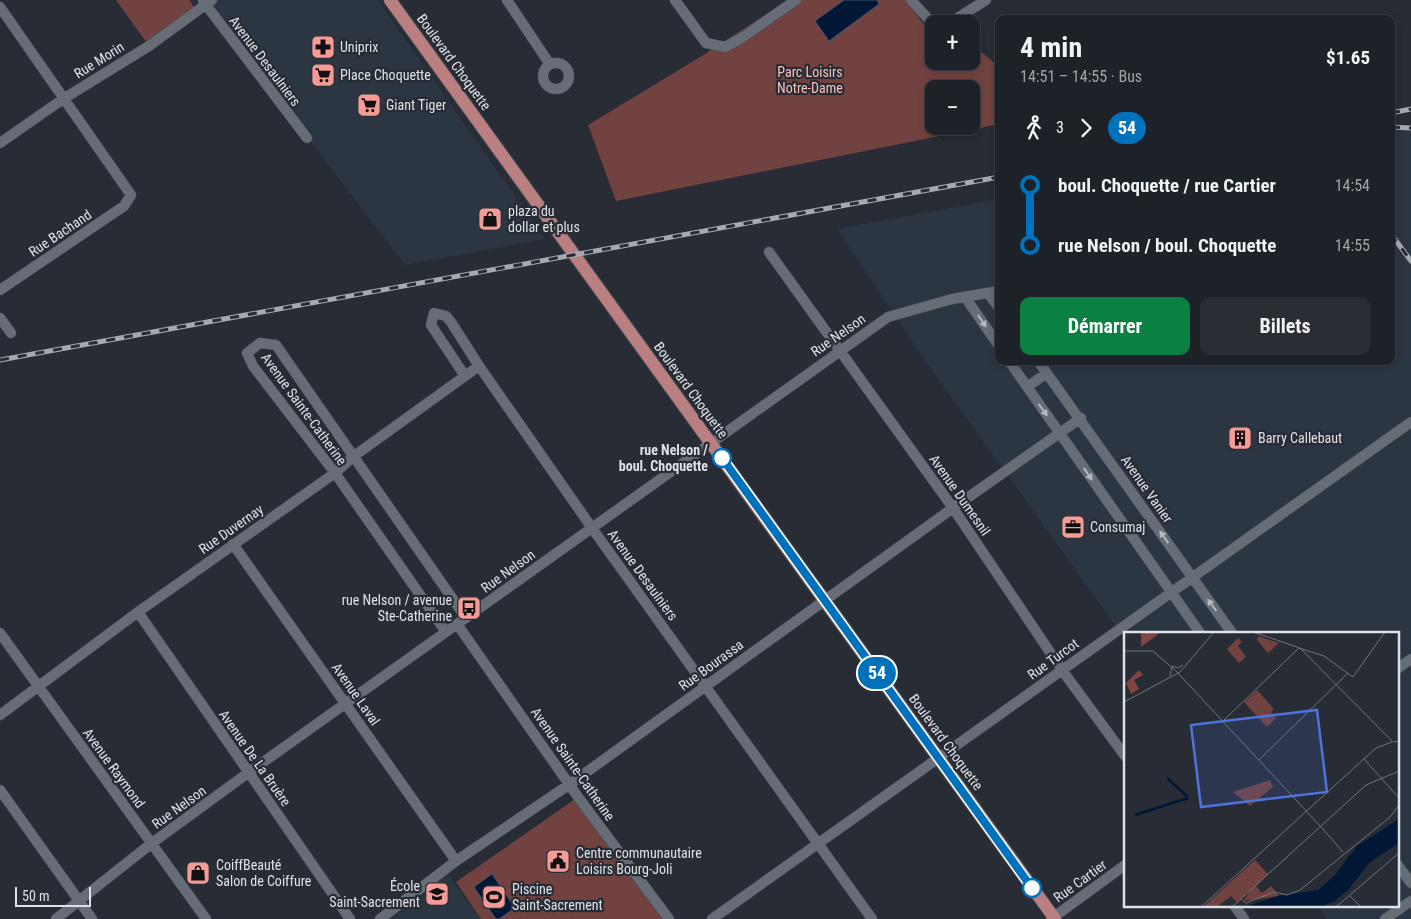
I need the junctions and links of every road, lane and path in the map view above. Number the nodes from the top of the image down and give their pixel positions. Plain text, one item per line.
1 (507, 0) edge
2 (675, 0) edge
3 (796, 0) edge
4 (910, 0) edge
5 (986, 0) edge
6 (207, 2) edge
7 (396, 2) edge
8 (0, 7) edge
9 (962, 15) edge
10 (925, 16) edge
11 (550, 62) dead end
12 (63, 99) junction
13 (307, 138) dead end
14 (0, 144) edge
15 (769, 252) dead end
16 (0, 290) edge
17 (995, 292) edge
18 (988, 293) junction
19 (965, 297) junction
20 (995, 303) edge
21 (0, 318) edge
22 (11, 333) dead end
23 (995, 340) edge
24 (841, 350) junction
25 (1012, 365) edge
26 (1041, 365) edge
27 (479, 366) junction
28 (1047, 373) junction
29 (465, 376) junction
30 (1027, 387) junction
31 (1081, 418) junction
32 (1411, 422) edge
33 (1060, 434) junction
34 (711, 443) junction
35 (354, 456) junction
36 (335, 473) junction
37 (953, 508) junction
38 (592, 528) junction
39 (233, 544) junction
40 (1192, 577) junction
41 (1171, 591) junction
42 (825, 600) junction
43 (138, 612) junction
44 (462, 621) junction
45 (446, 632) junction
46 (1199, 632) edge
47 (1231, 632) edge
48 (0, 634) edge
49 (1411, 659) edge
50 (1398, 668) edge
51 (1062, 670) junction
52 (706, 685) junction
53 (38, 686) junction
54 (346, 704) junction
55 (0, 715) edge
56 (1124, 755) edge
57 (939, 758) junction
58 (248, 773) junction
59 (570, 784) junction
60 (0, 790) edge
61 (152, 843) junction
62 (820, 844) junction
63 (456, 861) junction
64 (1398, 865) edge
65 (1124, 866) edge
66 (1411, 883) edge
67 (1411, 900) edge
68 (79, 901) junction
69 (1235, 906) edge
70 (1395, 908) edge
71 (1053, 918) edge
72 (56, 919) edge
73 (92, 919) edge
74 (206, 919) edge
75 (350, 919) edge
76 (380, 919) edge
77 (669, 919) edge
78 (712, 919) edge
79 (872, 919) edge
80 (1244, 919) edge
81 (1385, 919) edge
82 (1404, 919) edge

1 - 11 street
2 - 3 street
4 - 10 street
5 - 9 street
6 - 12 street, Rue Morin
6 - 13 street, Avenue Desaulniers
7 - 34 main road, Boulevard Choquette
8 - 12 street
12 - 14 street, Rue Morin
12 - 16 street, Rue Bachand
15 - 24 street, Avenue Dumesnil
17 - 18 street, Rue Nelson
18 - 19 street, Rue Nelson
18 - 20 street
19 -> 23 street
19 - 24 street, Rue Nelson
21 - 22 street
24 - 34 street, Rue Nelson
24 - 37 street, Avenue Dumesnil
25 - 30 street
26 - 28 street, Avenue Vanier
27 - 29 street, Rue Duvernay
27 - 29 street, Avenue Desaulniers
27 - 38 street, Avenue Desaulniers
28 - 30 street
28 - 31 street, Avenue Vanier
29 - 35 street, Rue Duvernay
30 -> 33 street
31 - 33 street, Rue Bourassa
40 -> 31 street, Avenue Vanier
32 - 40 street, Rue Turcot
33 - 37 street, Rue Bourassa
33 -> 41 street
34 - 38 street, Rue Nelson
34 - 42 main road, Boulevard Choquette
35 - 36 street, Rue Duvernay
35 - 36 street, Avenue Sainte-Catherine
35 - 44 street, Avenue Sainte-Catherine
36 - 39 street, Rue Duvernay
36 - 45 street, Avenue Sainte-Catherine
37 - 42 street, Rue Bourassa
37 - 51 street, Avenue Dumesnil
38 - 44 street, Rue Nelson
38 - 52 street, Avenue Desaulniers
39 - 43 street, Rue Duvernay
39 - 54 street, Avenue Laval
40 - 41 street, Rue Turcot
47 -> 40 street, Avenue Vanier
41 - 46 street
41 - 51 street, Rue Turcot
42 - 52 street, Rue Bourassa
42 - 57 main road, Boulevard Choquette
43 - 53 street, Rue Duvernay
43 - 58 street, Avenue De La Bruère
44 - 45 street, Rue Nelson
44 - 59 street, Avenue Sainte-Catherine
45 - 54 street, Rue Nelson
48 - 53 street, Avenue Raymond
49 - 50 street
51 - 56 street, Avenue Dumesnil
51 - 57 street, Rue Turcot
52 - 59 street, Rue Bourassa
52 - 62 street, Avenue Desaulniers
53 - 55 street, Rue Duvernay
53 - 61 street, Avenue Raymond
54 - 58 street, Rue Nelson
54 - 63 street, Avenue Laval
57 - 62 street, Rue Turcot
57 - 71 main road, Boulevard Choquette
58 - 61 street, Rue Nelson
58 - 75 street, Avenue De La Bruère
59 - 63 street, Rue Bourassa
59 - 77 street, Avenue Sainte-Catherine
60 - 68 street
61 - 68 street, Rue Nelson
61 - 74 street, Avenue Raymond
62 - 78 street, Rue Turcot
62 - 79 street, Avenue Desaulniers
63 - 76 street, Rue Bourassa
64 - 66 street
65 - 71 street, Rue Cartier
67 - 70 street
68 - 72 street, Rue Nelson
68 - 73 street
69 - 80 street
70 - 81 street
70 - 82 street

